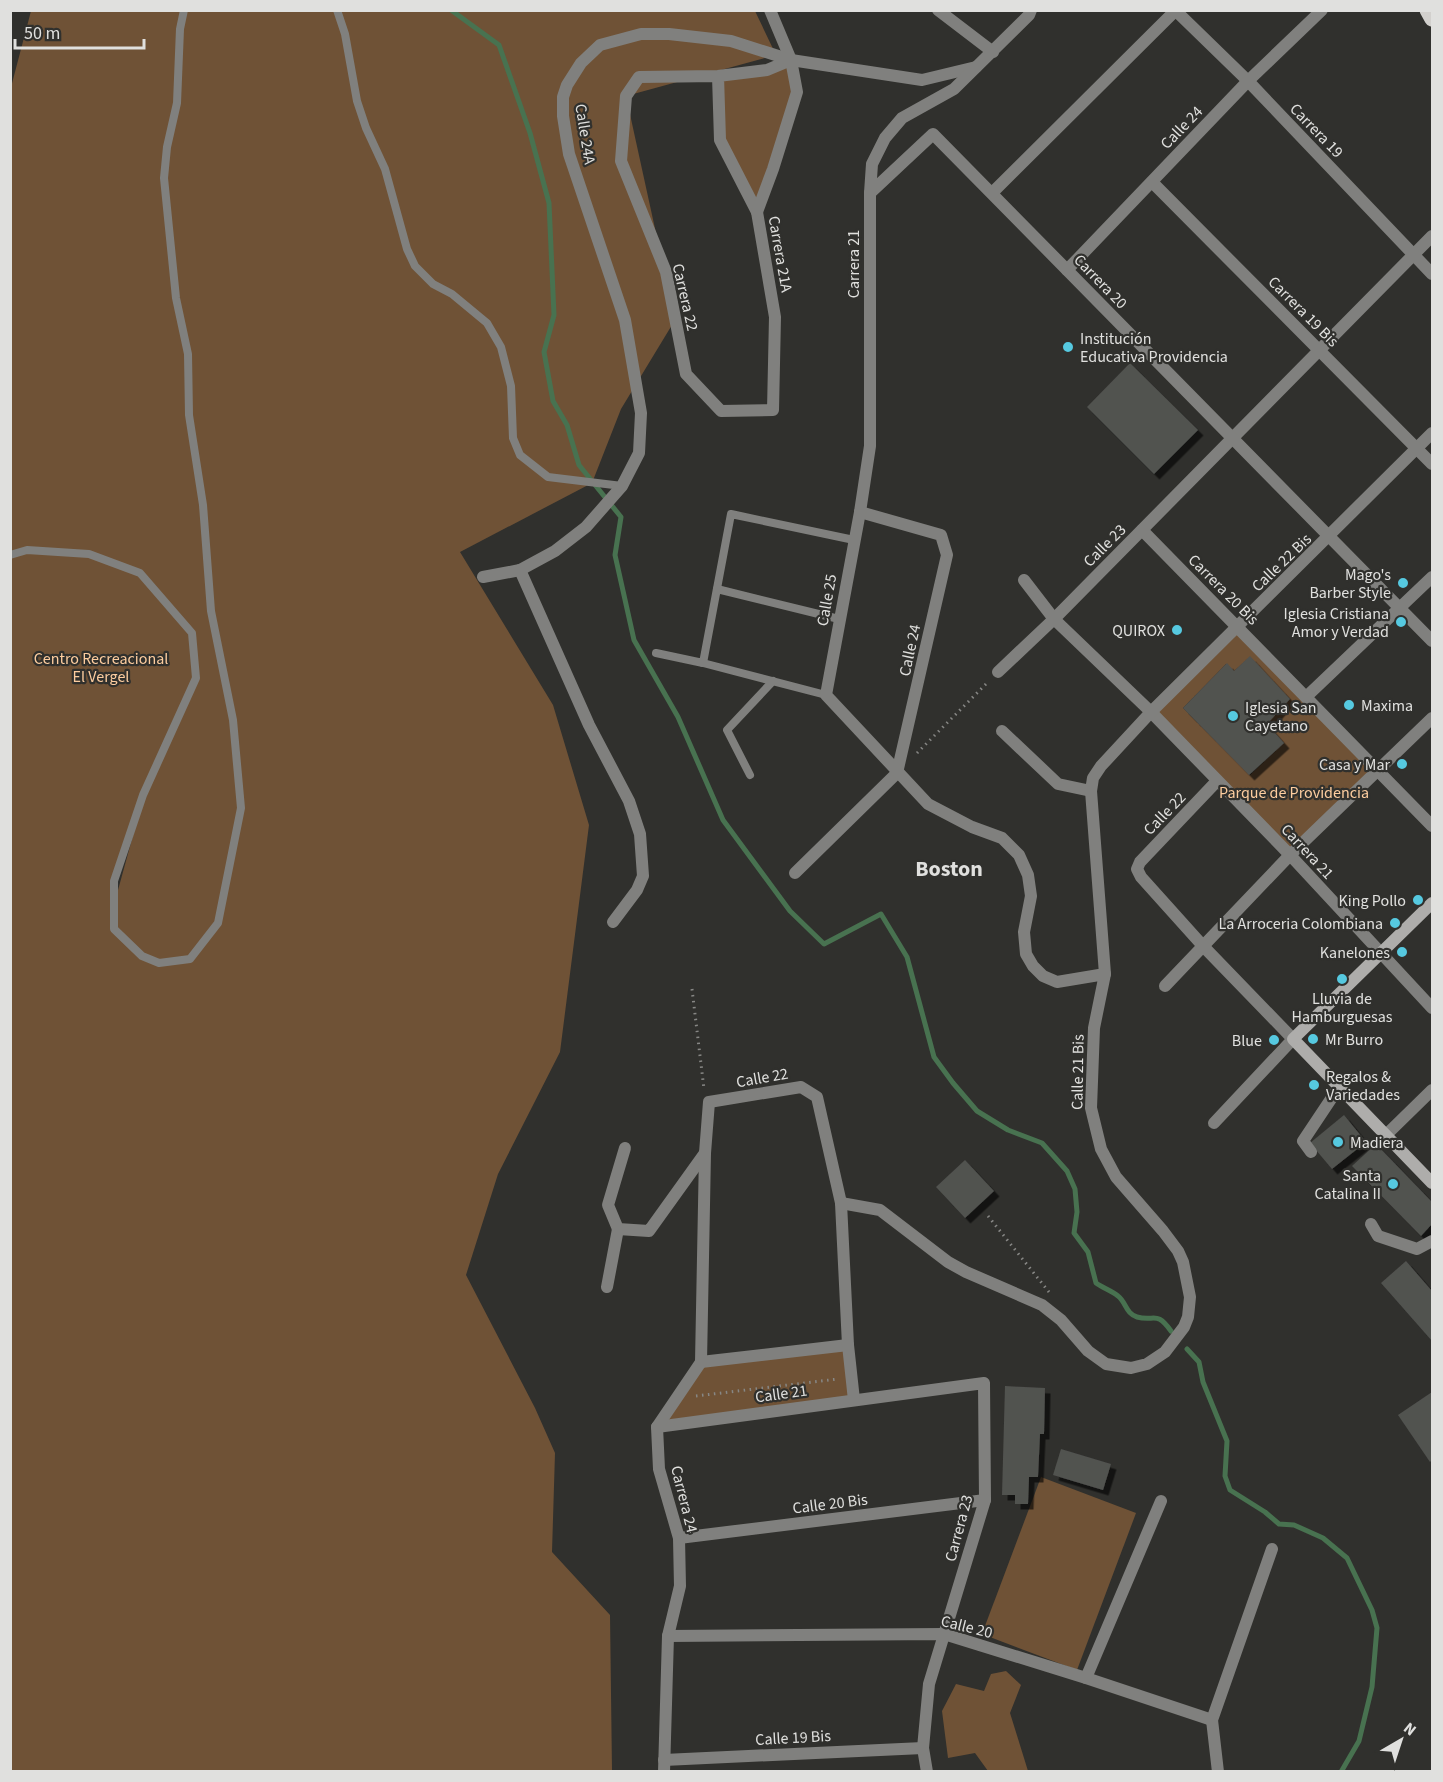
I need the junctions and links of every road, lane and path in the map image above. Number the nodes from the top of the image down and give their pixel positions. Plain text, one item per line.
1 (184, 10) edge
2 (337, 10) edge
3 (770, 10) edge
4 (938, 10) edge
5 (1031, 10) edge
6 (1175, 10) edge
7 (1322, 10) edge
8 (1427, 10) edge
9 (1432, 19) edge
10 (993, 52) junction
11 (791, 60) junction
12 (978, 67) junction
13 (718, 76) junction
14 (1248, 81) junction
15 (1152, 182) junction
16 (870, 193) junction
17 (992, 193) junction
18 (757, 212) junction
19 (1432, 236) edge
20 (1414, 255) junction
21 (1068, 270) junction
22 (1432, 274) edge
23 (1319, 350) junction
24 (773, 410) joint
25 (1432, 433) edge
26 (1232, 437) junction
27 (1417, 448) junction
28 (1432, 464) edge
29 (622, 486) junction
30 (860, 512) junction
31 (1142, 530) junction
32 (1330, 537) junction
33 (854, 540) junction
34 (10, 555) edge
35 (520, 570) junction
36 (483, 577) dead end
37 (1432, 578) edge
38 (1024, 580) dead end
39 (717, 590) junction
40 (1401, 609) junction
41 (839, 619) junction
42 (1054, 619) junction
43 (1238, 627) junction
44 (1432, 641) edge
45 (656, 653) dead end
46 (703, 663) junction
47 (998, 672) joint
48 (773, 681) junction
49 (826, 694) junction
50 (1306, 697) junction
51 (1151, 712) junction
52 (1432, 718) edge
53 (1002, 730) dead end
54 (1378, 769) junction
55 (897, 773) junction
56 (750, 775) dead end
57 (1217, 781) junction
58 (1091, 791) junction
59 (1432, 826) edge
60 (1290, 855) junction
61 (795, 873) dead end
62 (1432, 903) edge
63 (613, 922) dead end
64 (1203, 946) junction
65 (1380, 954) junction
66 (1105, 974) junction
67 (1164, 986) dead end
68 (692, 989) dead end
69 (1432, 1008) edge
70 (1293, 1039) junction
71 (1339, 1087) junction
72 (1432, 1090) edge
73 (709, 1102) junction
74 (1214, 1123) dead end
75 (1386, 1135) junction
76 (625, 1148) dead end
77 (1311, 1152) dead end
78 (705, 1153) junction
79 (1432, 1183) edge
80 (841, 1203) junction
81 (988, 1216) dead end
82 (1371, 1224) dead end
83 (618, 1229) junction
84 (1432, 1241) edge
85 (607, 1287) dead end
86 (1052, 1295) dead end
87 (848, 1345) junction
88 (701, 1362) junction
89 (851, 1377) junction
90 (676, 1398) junction
91 (854, 1400) junction
92 (657, 1426) junction
93 (985, 1500) junction
94 (1161, 1501) dead end
95 (679, 1538) junction
96 (1272, 1549) dead end
97 (944, 1634) junction
98 (668, 1636) junction
99 (1086, 1678) junction
100 (1212, 1720) junction
101 (923, 1748) junction
102 (664, 1766) edge
103 (927, 1772) edge
104 (1218, 1772) edge

1 - 34 lane
2 - 29 lane
3 - 11 street
4 - 10 street
5 - 10 street
6 - 14 street, Carrera 19
6 - 17 street
7 - 14 street, Calle 24
8 - 9 main road
10 - 12 street
11 - 12 street, Calle 24A
11 - 13 street
11 - 18 street
11 - 29 street, Calle 24A
12 - 16 street, Carrera 21
13 - 18 street, Carrera 21A
13 - 24 street, Carrera 22
14 - 15 street, Calle 24
14 - 20 street, Carrera 19
15 - 21 street, Calle 24
15 - 23 street, Carrera 19 Bis
16 - 17 street, Carrera 20
16 - 30 street, Carrera 21
17 - 21 street, Carrera 20
18 - 24 street, Carrera 21A
19 - 20 street, Calle 23
20 - 22 street, Carrera 19
20 - 23 street, Calle 23
21 - 26 street, Carrera 20
23 - 26 street, Calle 23
23 - 27 street, Carrera 19 Bis
25 - 27 street, Calle 22 Bis
26 - 31 street, Calle 23
26 - 32 street, Carrera 20
27 - 28 street, Carrera 19 Bis
27 - 32 street, Calle 22 Bis
29 - 35 street, Calle 24A
30 - 33 street, Calle 25
30 - 55 street, Calle 24
31 - 42 street, Calle 23
31 - 43 street, Carrera 20 Bis
32 - 40 street, Carrera 20
32 - 43 street, Calle 22 Bis
33 - 39 lane
33 - 41 street, Calle 25
35 - 36 street, Calle 24A
35 - 63 street
37 - 40 street
38 - 42 street, Carrera 21
39 - 41 lane
39 - 46 lane
40 - 44 street, Carrera 20
40 - 50 street
41 - 49 street, Calle 25
42 - 47 street, Calle 23
42 - 51 street, Carrera 21
43 - 50 street, Carrera 20 Bis
43 - 51 street, Calle 22 Bis
45 - 46 lane
46 - 48 lane
47 - 55 path
48 - 49 lane
48 - 56 lane
49 - 55 street
50 - 54 street, Carrera 20 Bis
51 - 57 street, Carrera 21
51 - 58 street, Calle 22 Bis
52 - 54 street
53 - 58 street
54 - 59 street, Carrera 20 Bis
54 - 60 street
55 - 61 street
55 - 66 street
57 - 60 street, Carrera 21
57 - 64 street, Calle 22
58 - 66 street, Calle 21 Bis
60 - 64 street
60 - 65 street, Carrera 21
62 - 65 main road
64 - 67 street
64 - 70 street
65 - 69 street, Carrera 21
65 - 70 main road
66 - 80 street, Calle 21 Bis
68 - 73 path
70 - 71 main road
70 - 74 street
71 - 75 main road
71 - 77 street
72 - 75 street
73 - 78 street
73 - 80 street, Calle 22
75 - 79 main road
76 - 83 street
78 - 83 street
78 - 88 street
80 - 87 street
81 - 86 path
82 - 84 street
83 - 85 street
87 - 88 street
87 - 89 street
88 - 90 street
89 - 90 path
89 - 91 street
90 - 92 street
91 - 92 street, Calle 21
91 - 93 street, Carrera 23
92 - 95 street, Carrera 24
93 - 95 street, Calle 20 Bis
93 - 97 street, Carrera 23
94 - 99 street
95 - 98 street, Carrera 24
96 - 100 street
97 - 98 street, Calle 20
97 - 99 street, Calle 20
97 - 101 street, Carrera 23
98 - 102 street, Carrera 24
99 - 100 street, Calle 20
100 - 104 street
101 - 102 street, Calle 19 Bis
101 - 103 street, Carrera 23

